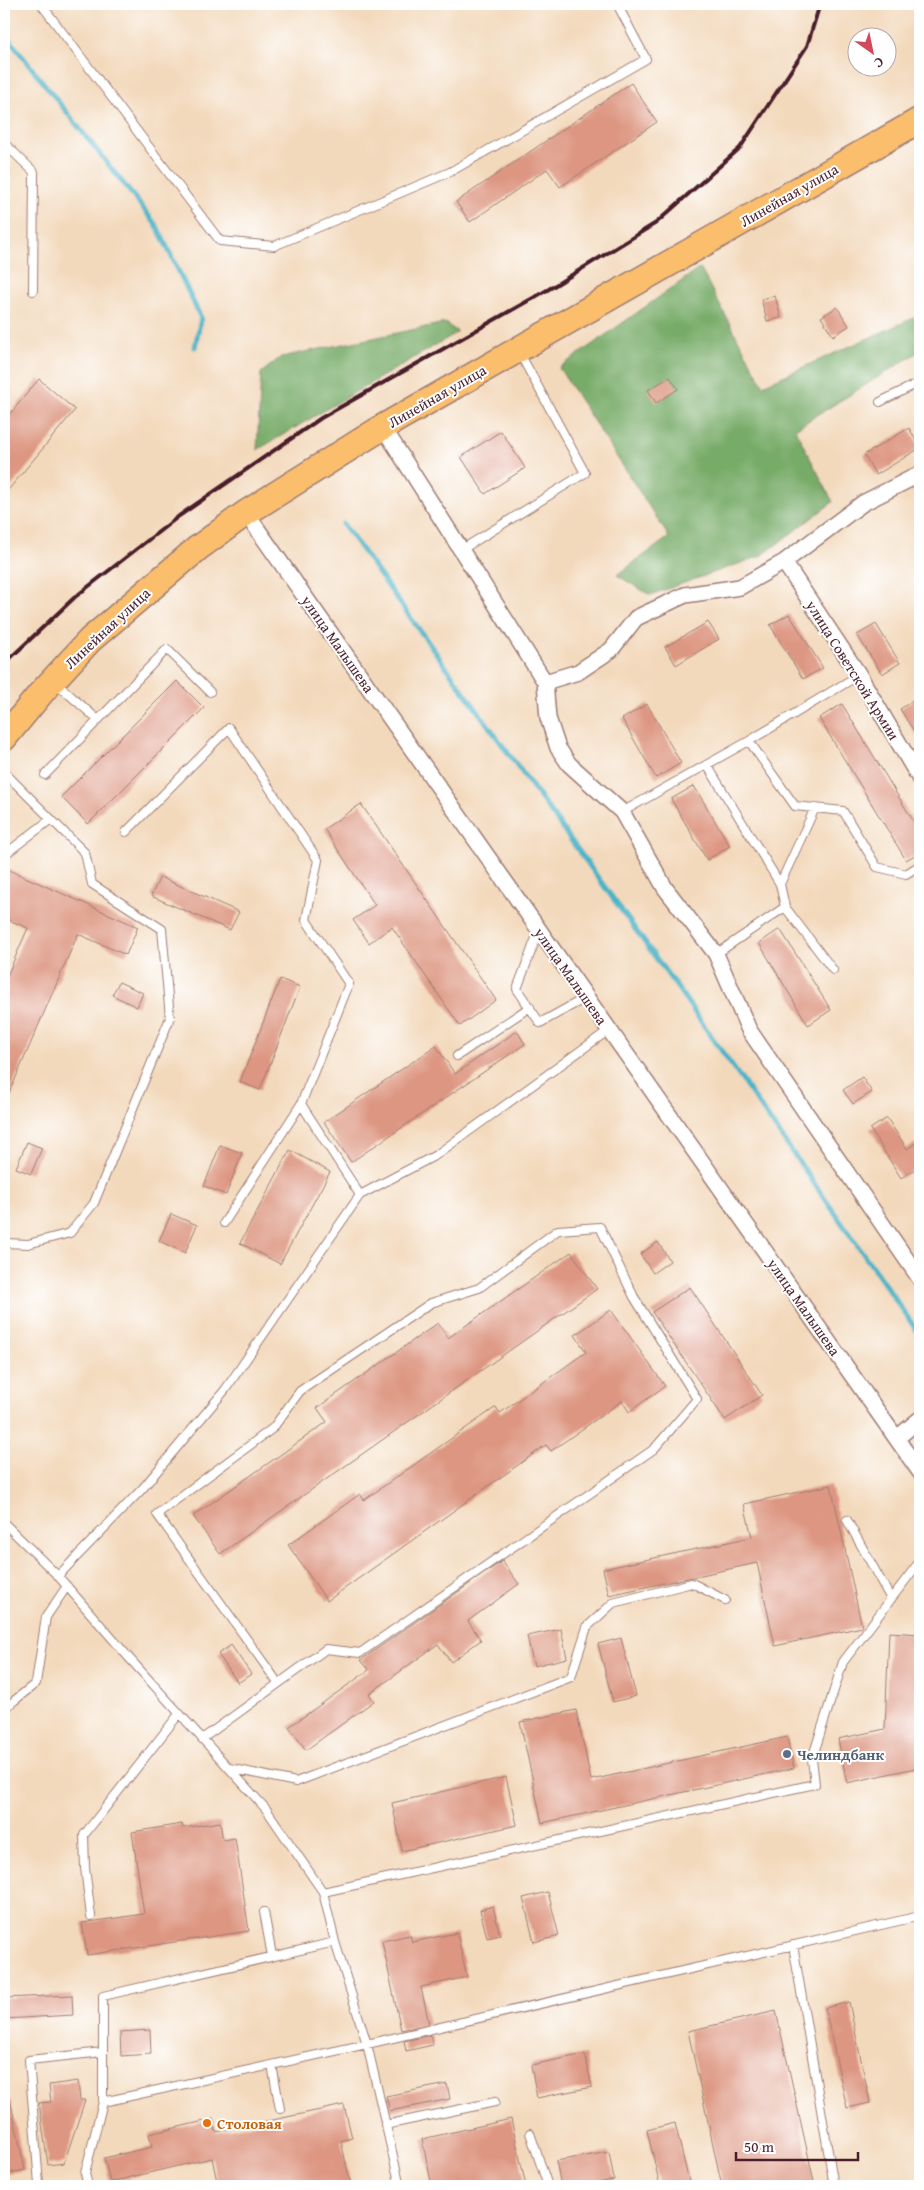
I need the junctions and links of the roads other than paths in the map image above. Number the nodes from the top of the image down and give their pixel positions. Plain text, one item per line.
1 (41, 4) edge
2 (617, 4) edge
3 (920, 120) edge
4 (4, 143) edge
5 (33, 291) dead end
6 (518, 350) junction
7 (920, 382) edge
8 (880, 402) dead end
9 (383, 427) junction
10 (920, 474) edge
11 (246, 513) junction
12 (461, 550) junction
13 (784, 562) junction
14 (859, 675) junction
15 (52, 680) junction
16 (545, 682) junction
17 (210, 692) dead end
18 (98, 720) junction
19 (4, 738) edge
20 (748, 741) junction
21 (707, 765) junction
22 (4, 772) edge
23 (45, 775) dead end
24 (920, 779) edge
25 (815, 808) junction
26 (622, 812) junction
27 (51, 819) junction
28 (126, 832) dead end
29 (4, 855) edge
30 (920, 865) edge
31 (780, 884) junction
32 (785, 906) junction
33 (539, 930) junction
34 (716, 954) junction
35 (833, 970) dead end
36 (586, 998) junction
37 (530, 1007) junction
38 (609, 1030) junction
39 (457, 1056) dead end
40 (301, 1104) junction
41 (360, 1195) junction
42 (224, 1223) dead end
43 (4, 1243) edge
44 (920, 1279) edge
45 (920, 1418) edge
46 (896, 1438) junction
47 (920, 1472) edge
48 (846, 1520) dead end
49 (4, 1523) edge
50 (920, 1561) edge
51 (58, 1576) junction
52 (66, 1586) junction
53 (891, 1599) junction
54 (725, 1600) dead end
55 (278, 1683) junction
56 (4, 1709) edge
57 (180, 1714) junction
58 (202, 1739) junction
59 (229, 1768) junction
60 (323, 1892) junction
61 (264, 1912) dead end
62 (91, 1916) dead end
63 (920, 1916) edge
64 (335, 1942) junction
65 (793, 1945) junction
66 (272, 1956) junction
67 (367, 2044) junction
68 (103, 2052) junction
69 (272, 2064) junction
70 (102, 2102) junction
71 (495, 2102) dead end
72 (280, 2109) dead end
73 (385, 2125) junction
74 (530, 2133) dead end
75 (39, 2184) dead end
76 (88, 2186) edge
77 (400, 2186) edge
78 (548, 2186) edge
79 (834, 2186) edge

1 - 2 lane
3 - 6 main road, Линейная улица
4 - 5 lane
6 - 9 main road, Линейная улица
6 - 12 lane
7 - 8 lane
9 - 11 main road, Линейная улица
9 - 12 street
10 - 13 street
11 - 15 main road, Линейная улица
11 - 33 street, улица Малышева
12 - 16 street
13 - 14 street, улица Советской Армии
13 - 16 street
14 - 20 lane
14 - 24 street, улица Советской Армии
15 - 18 lane
15 - 19 main road, Линейная улица
16 - 26 street
17 - 18 lane
18 - 23 lane
20 - 21 lane
20 - 25 lane
21 - 26 lane
21 - 31 lane
22 - 27 lane
25 - 30 lane
25 - 31 lane
26 - 34 street
27 - 29 lane
27 - 43 lane
28 - 40 lane
31 - 32 lane
32 - 34 lane
32 - 35 lane
33 - 36 street, улица Малышева
33 - 37 lane
34 - 44 street
36 - 37 lane
36 - 38 street, улица Малышева
37 - 39 lane
38 - 41 lane
38 - 46 street, улица Малышева
40 - 41 lane
40 - 42 lane
41 - 51 lane
45 - 46 street
46 - 47 street, улица Малышева
48 - 53 lane
49 - 51 lane
50 - 53 lane
51 - 52 lane
52 - 56 lane
52 - 57 lane
53 - 60 lane
54 - 59 lane
55 - 55 lane
55 - 58 lane
57 - 58 lane
57 - 62 lane
58 - 59 lane
59 - 60 lane
60 - 64 lane
61 - 66 lane
63 - 65 lane
64 - 66 lane
64 - 67 lane
65 - 67 lane
65 - 79 lane
66 - 68 lane
67 - 69 lane
67 - 73 lane
68 - 70 lane
68 - 75 lane
69 - 70 lane
69 - 72 lane
70 - 76 lane
71 - 73 lane
73 - 77 lane
74 - 78 lane

